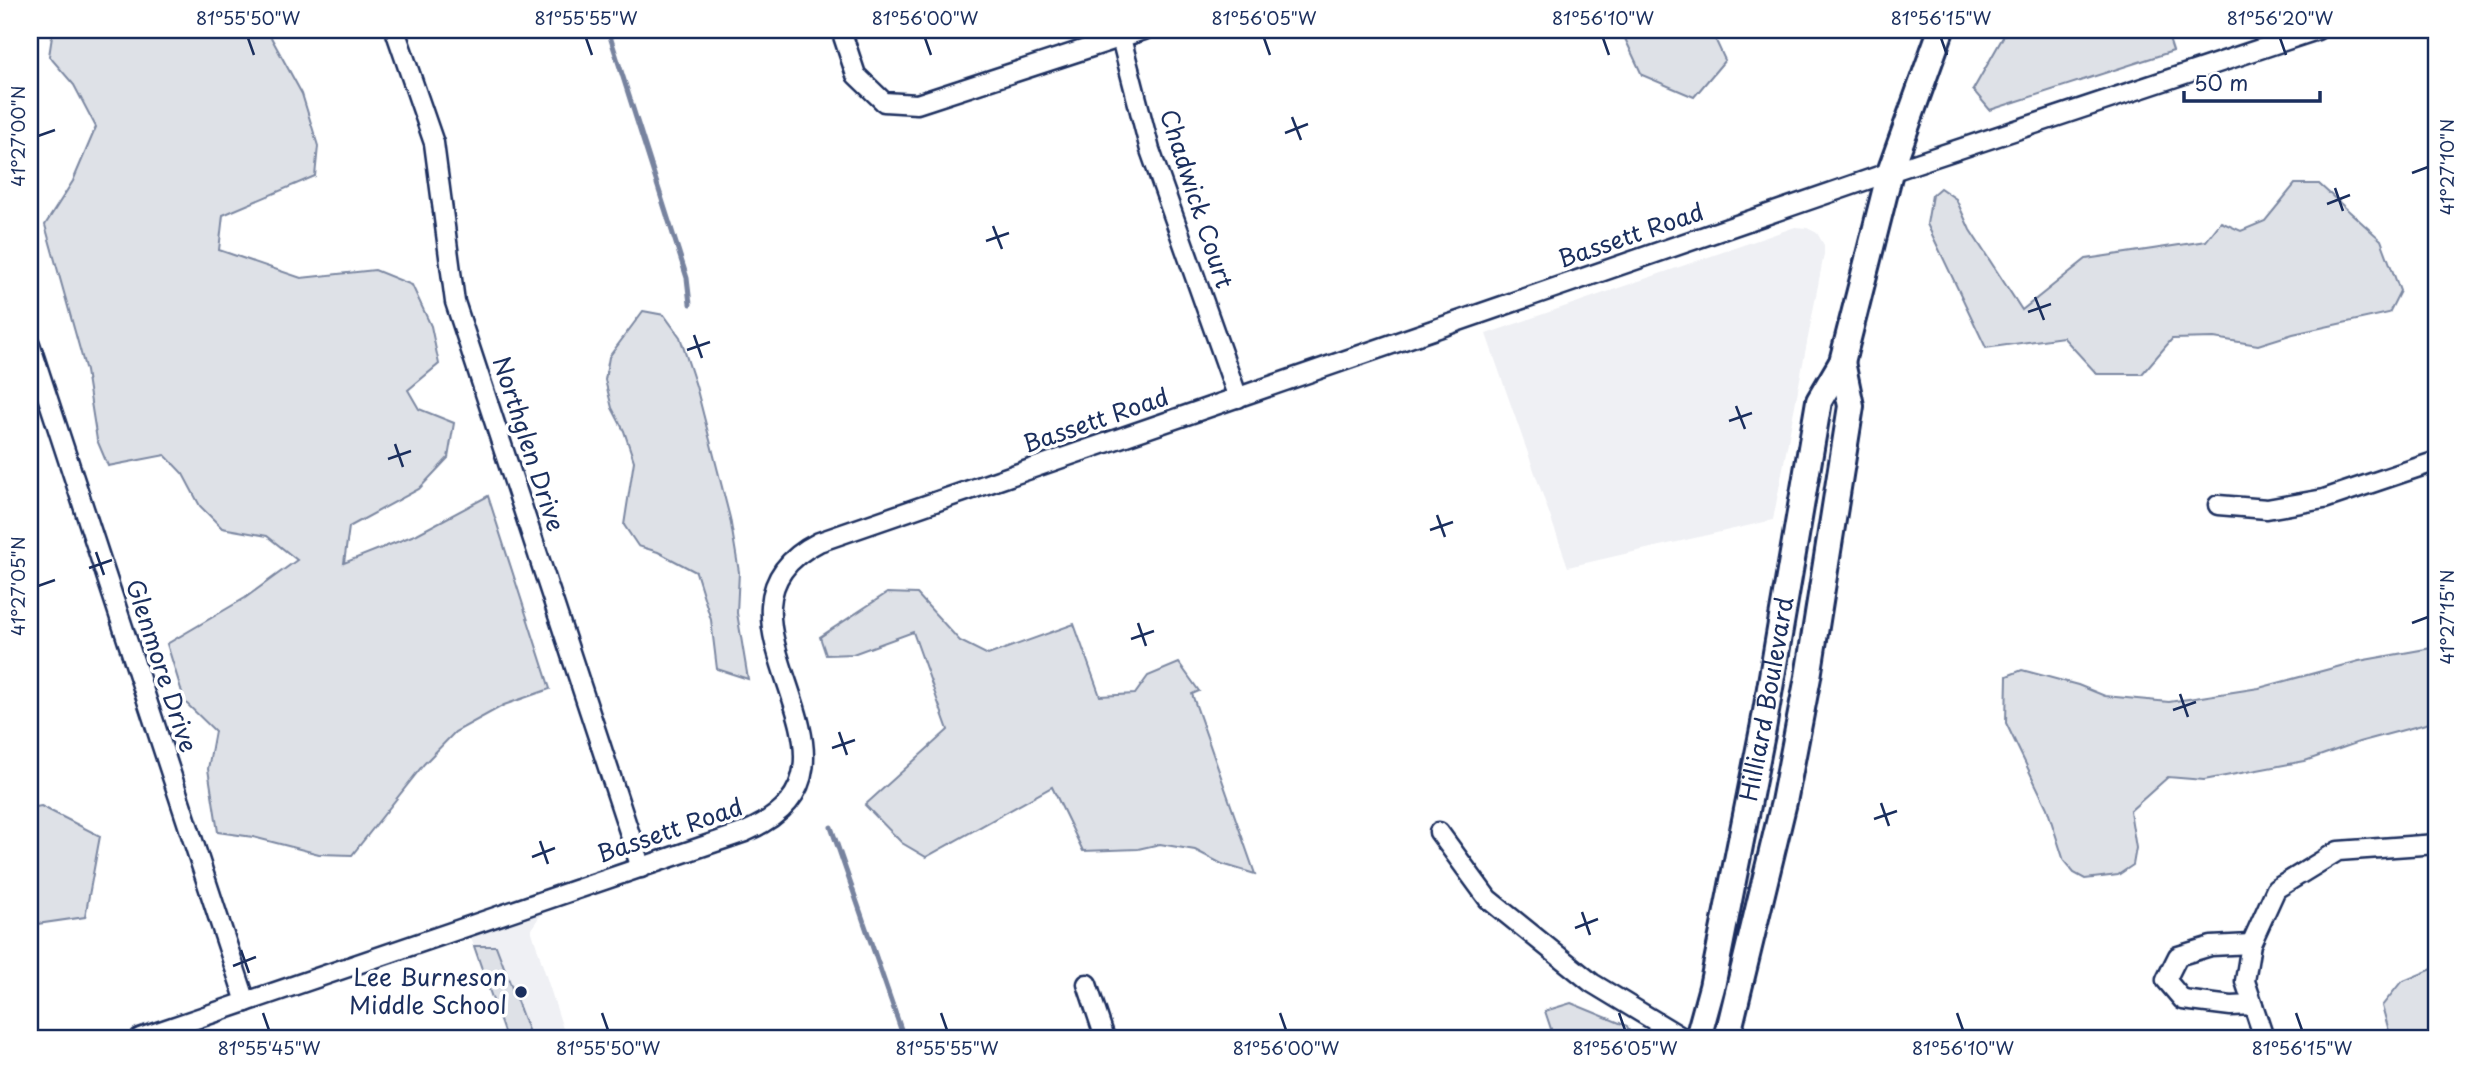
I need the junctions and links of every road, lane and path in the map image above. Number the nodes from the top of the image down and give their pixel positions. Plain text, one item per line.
1 (395, 30) edge
2 (841, 30) edge
3 (1144, 30) edge
4 (1941, 30) edge
5 (2317, 30) edge
6 (1121, 38) junction
7 (1890, 172) junction
8 (30, 344) edge
9 (1842, 362) junction
10 (1238, 398) junction
11 (2437, 461) edge
12 (2218, 505) dead end
13 (1439, 832) dead end
14 (2437, 844) edge
15 (641, 868) junction
16 (2251, 944) junction
17 (1087, 984) dead end
18 (246, 1002) junction
19 (2253, 1005) junction
20 (140, 1038) edge
21 (1105, 1038) edge
22 (1683, 1038) edge
23 (1698, 1038) edge
24 (1727, 1038) edge
25 (2264, 1038) edge

1 - 15 street, Northglen Drive
2 - 6 street
3 - 6 street
4 - 7 main road, Hilliard Boulevard
5 - 7 street, Bassett Road
6 - 10 street, Chadwick Court
7 - 9 main road, Hilliard Boulevard
7 - 10 street, Bassett Road
8 - 18 street, Glenmore Drive
9 - 23 main road, Hilliard Boulevard
9 - 24 main road, Hilliard Boulevard
10 - 15 street, Bassett Road
11 - 12 street
13 - 22 street
14 - 16 street
15 - 18 street, Bassett Road
16 - 19 street
16 - 19 street
17 - 21 street
18 - 20 street, Bassett Road
19 - 25 street

